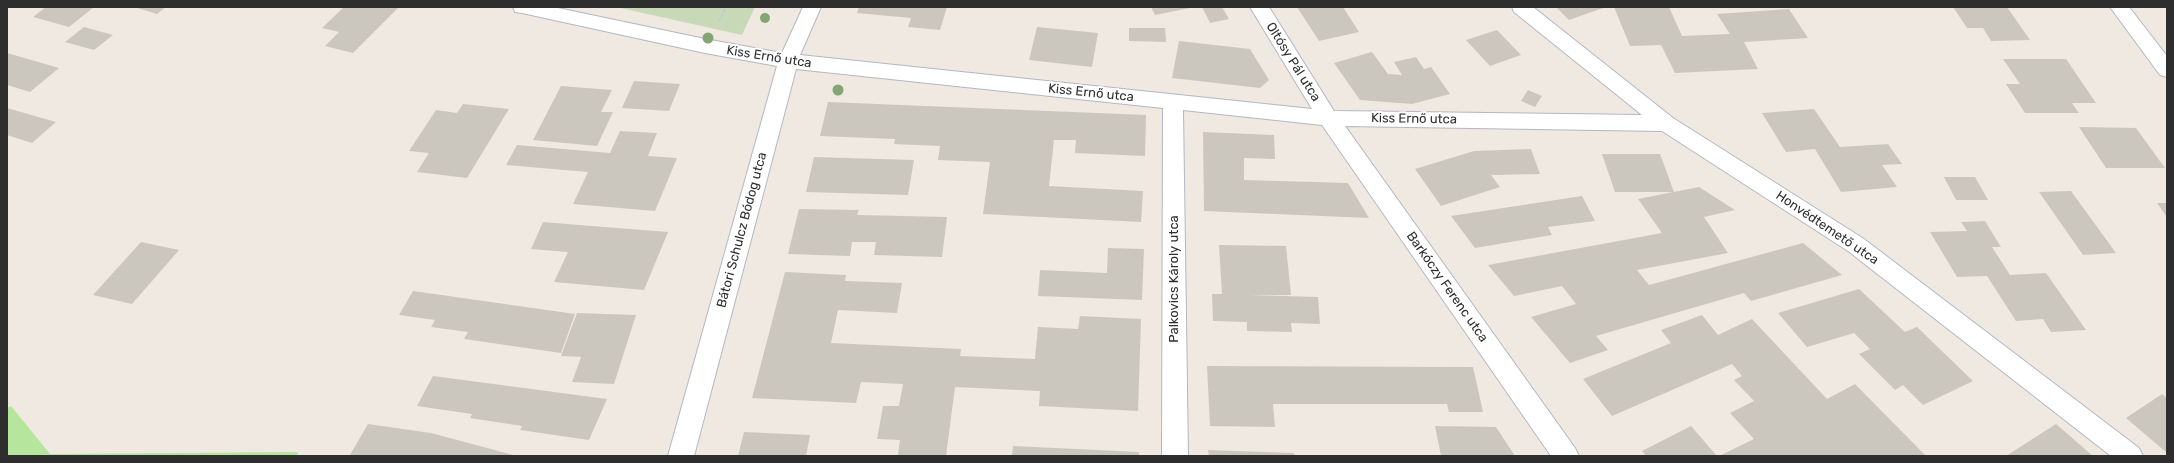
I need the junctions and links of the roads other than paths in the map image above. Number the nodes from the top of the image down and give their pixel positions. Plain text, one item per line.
1 (522, 7) edge
2 (812, 7) edge
3 (1259, 7) edge
4 (1521, 7) edge
5 (2119, 7) edge
6 (788, 61) junction
7 (2167, 70) edge
8 (1173, 102) junction
9 (1328, 118) junction
10 (1666, 123) junction
11 (681, 456) edge
12 (1175, 456) edge
13 (1566, 456) edge
14 (2130, 456) edge

1 - 6 street, Kiss Ernő utca
2 - 6 street, Bátori Schulcz Bódog utca
3 - 9 street, Oltósy Pál utca
4 - 10 street, Honvédtemető utca
5 - 7 street
6 - 8 street, Kiss Ernő utca
6 - 11 street, Bátori Schulcz Bódog utca
8 - 9 street, Kiss Ernő utca
8 - 12 street, Palkovics Károly utca
9 - 10 street, Kiss Ernő utca
9 - 13 street, Barkóczy Ferenc utca
10 - 14 street, Honvédtemető utca

